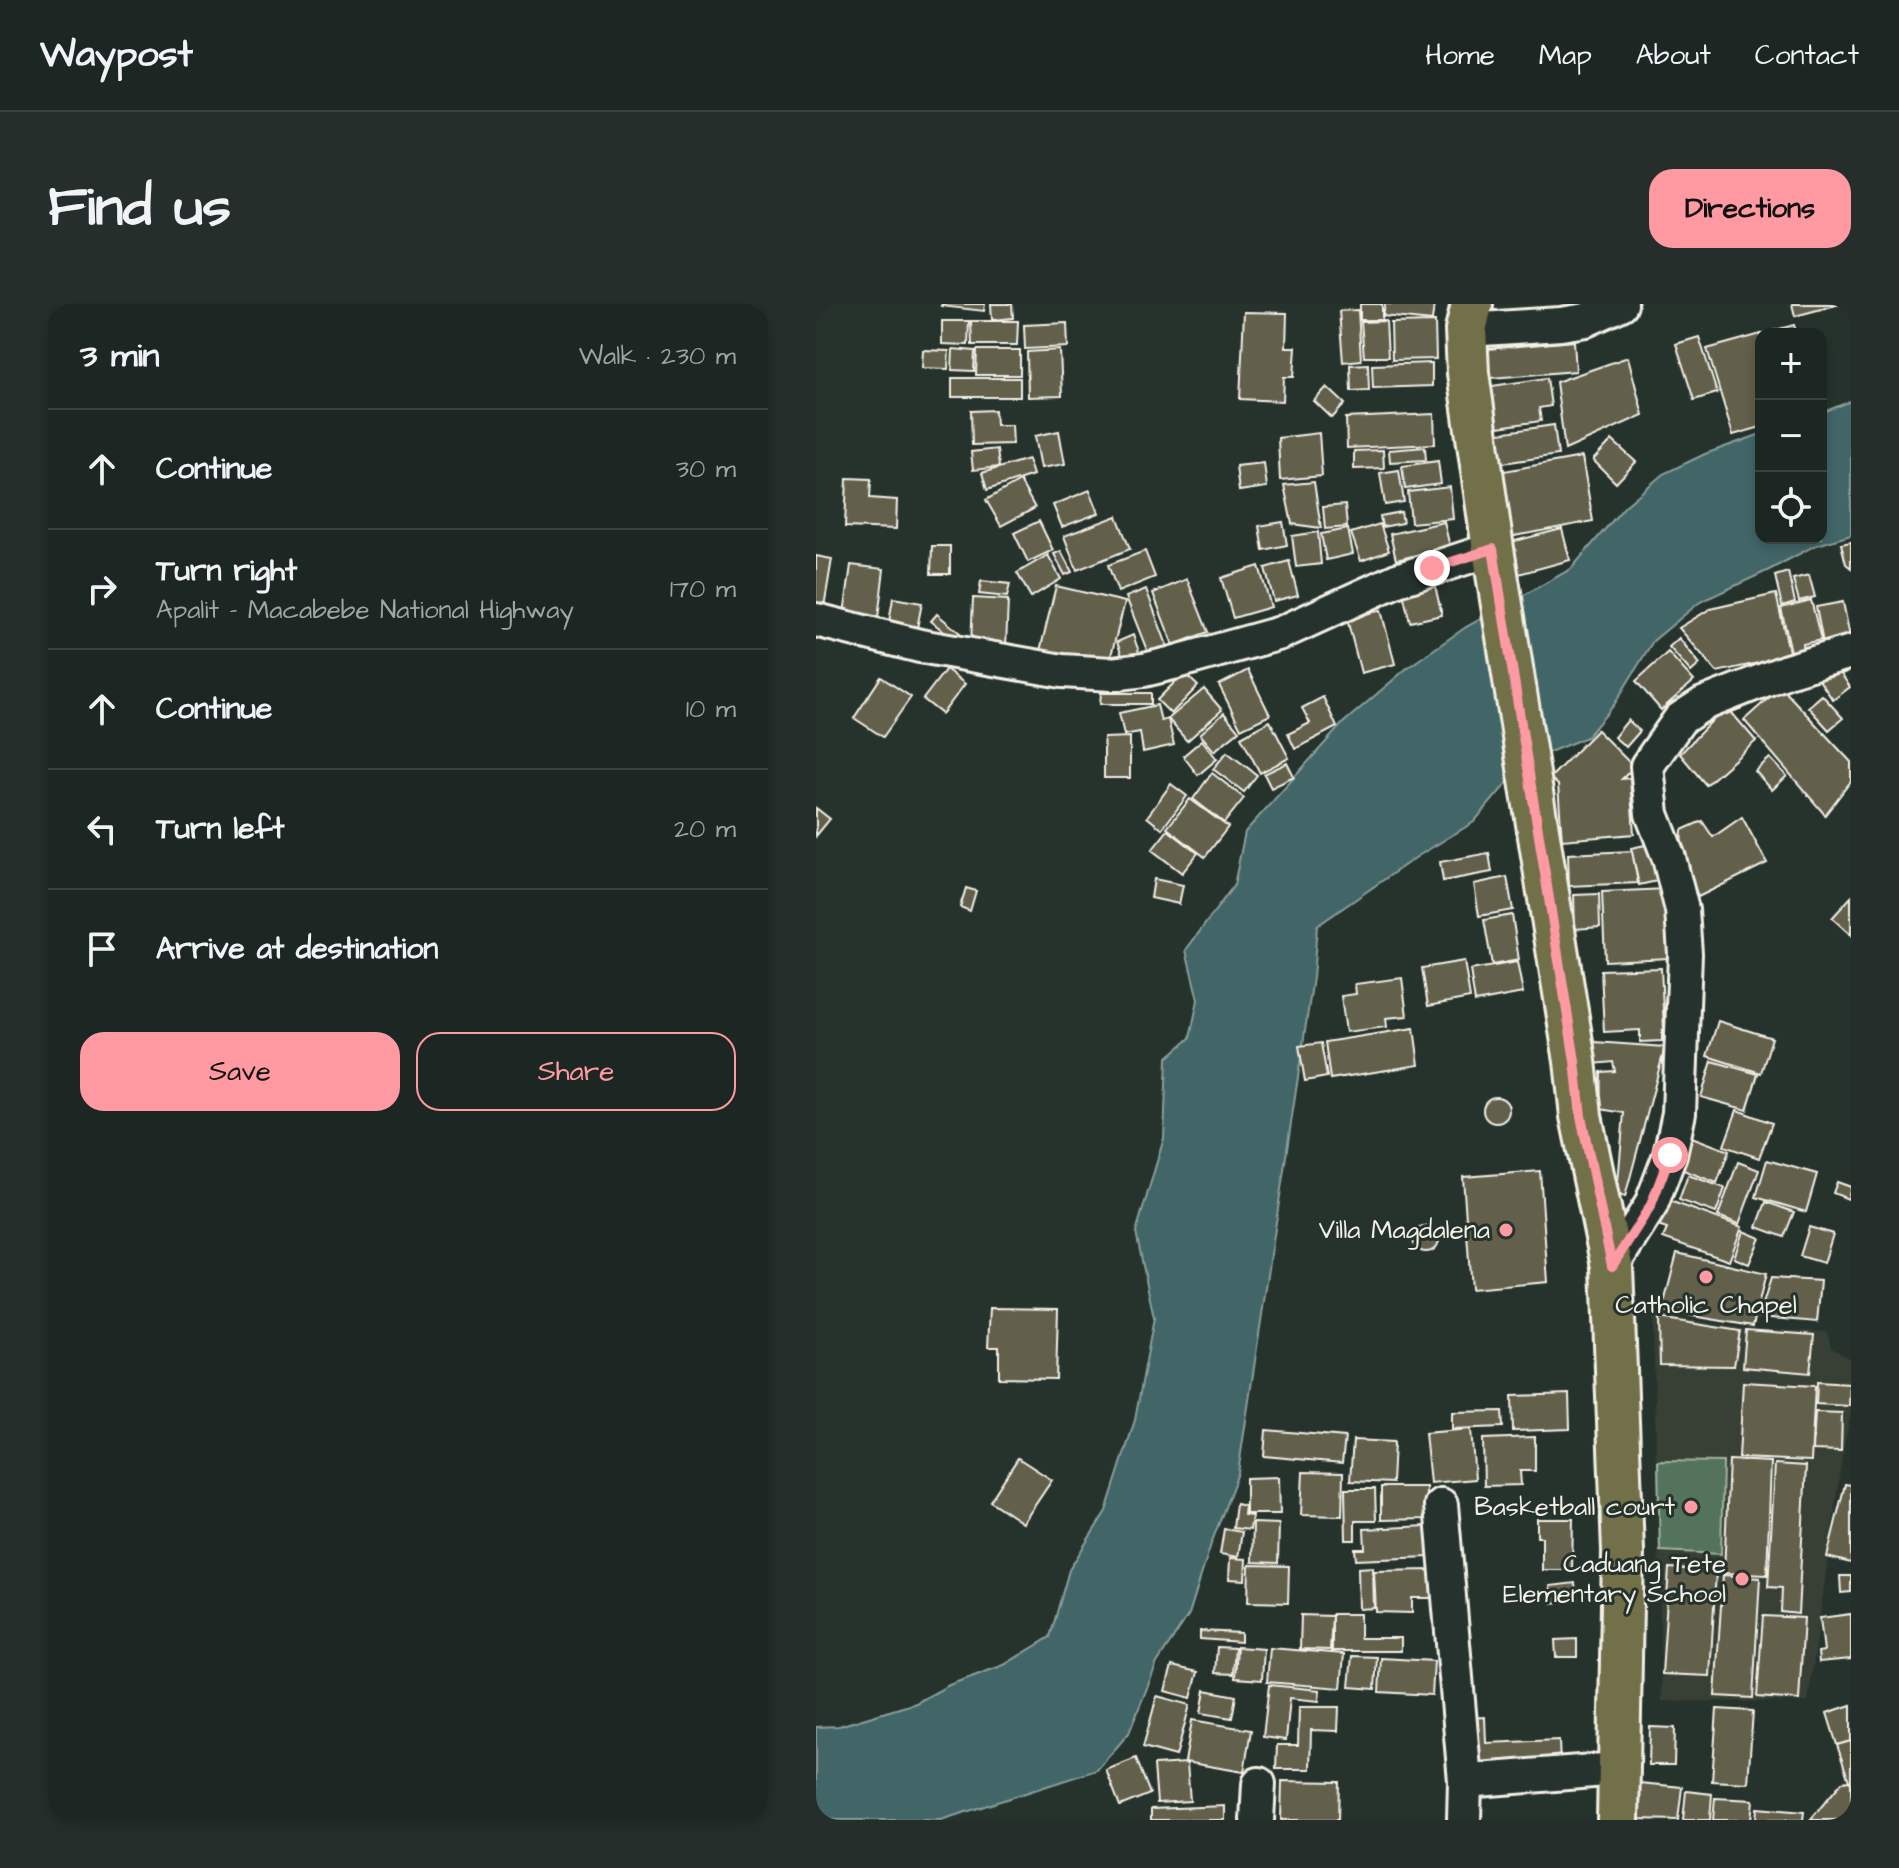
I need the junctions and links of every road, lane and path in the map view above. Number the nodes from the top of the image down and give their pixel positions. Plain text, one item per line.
1 (1621, 304) edge
2 (1469, 317) edge
3 (1493, 549) junction
4 (816, 620) edge
5 (1851, 652) edge
6 (1612, 1266) junction
7 (1441, 1505) dead end
8 (1618, 1769) junction
9 (1465, 1781) junction
10 (1259, 1784) dead end
11 (1257, 1820) edge
12 (1464, 1820) edge
13 (1618, 1820) edge

1 - 2 street
2 - 3 main road
3 - 4 street
3 - 6 main road
5 - 6 street
6 - 8 main road
7 - 9 street
8 - 9 street
8 - 13 main road
9 - 12 street
10 - 11 street

